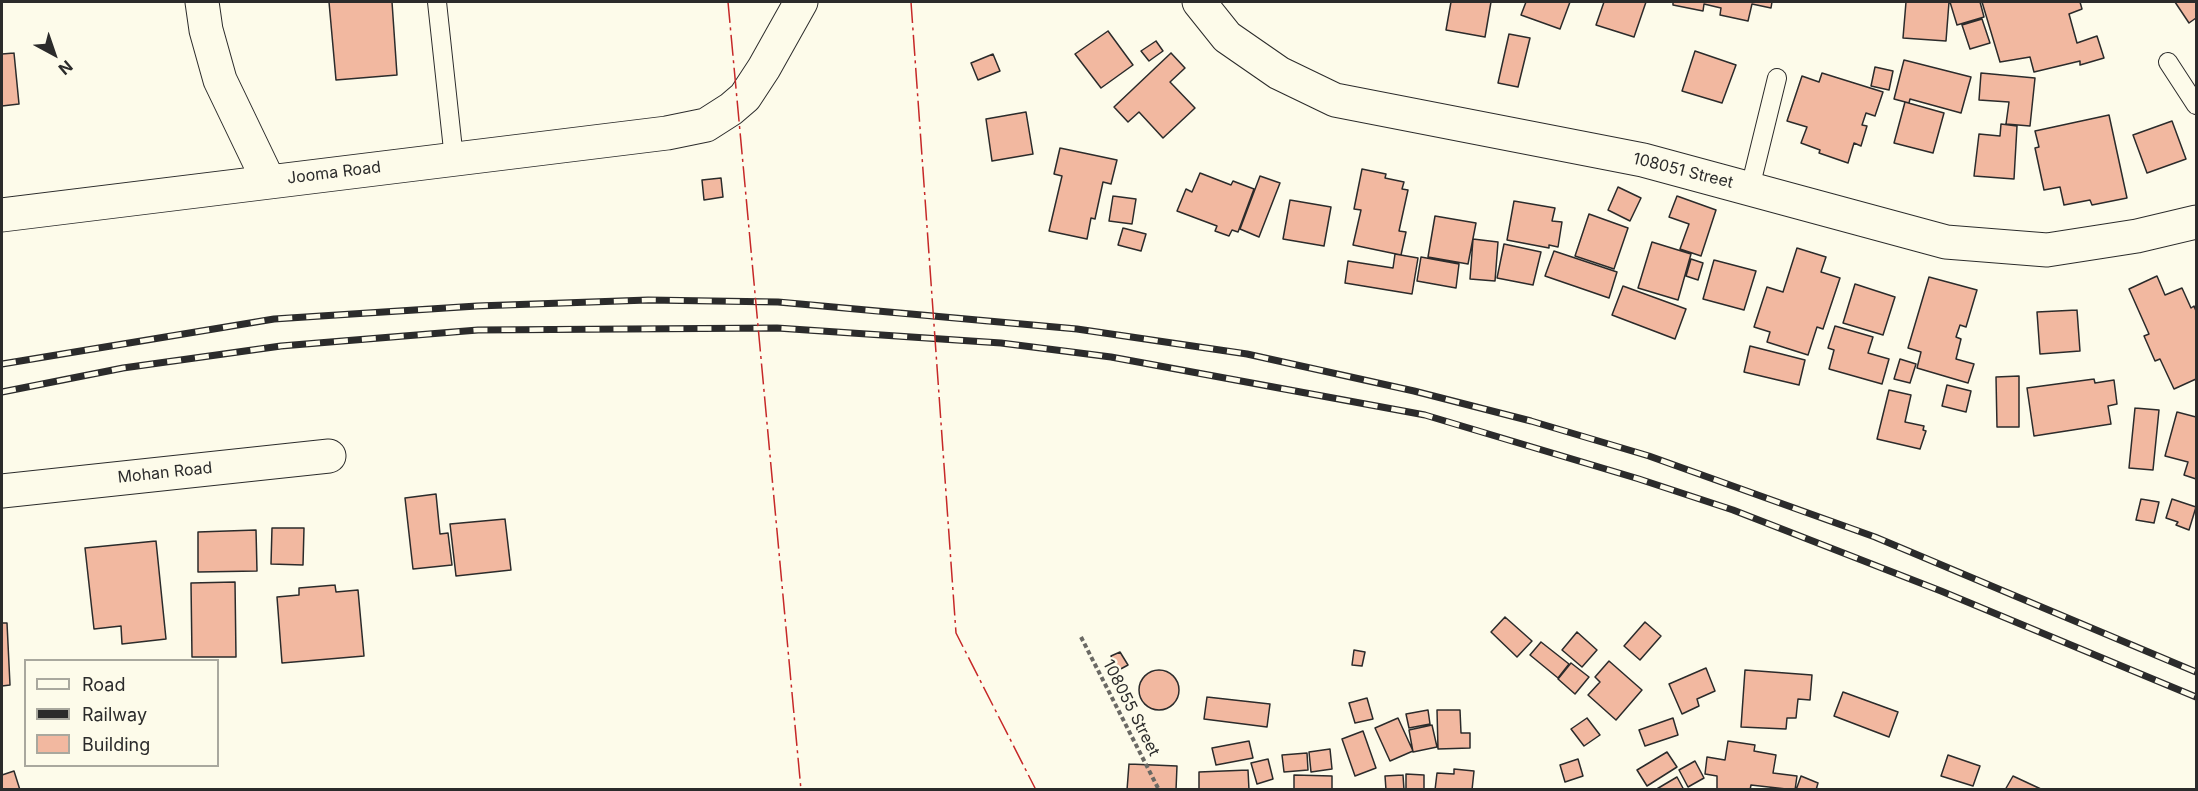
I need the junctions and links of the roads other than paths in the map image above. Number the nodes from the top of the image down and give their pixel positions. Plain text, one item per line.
1 (202, 2) edge
2 (437, 2) edge
3 (801, 2) edge
4 (1199, 2) edge
5 (2168, 62) dead end
6 (1777, 78) dead end
7 (2196, 105) edge
8 (454, 159) junction
9 (269, 182) junction
10 (1750, 188) junction
11 (2, 215) edge
12 (2196, 222) edge
13 (330, 456) dead end
14 (2, 491) edge

1 - 9 street
2 - 8 lane
3 - 8 street, Jooma Road
4 - 10 street, 108051 Street
5 - 7 lane
6 - 10 lane
8 - 9 street, Jooma Road
9 - 11 street, Jooma Road
10 - 12 street, 108051 Street
13 - 14 street, Mohan Road

